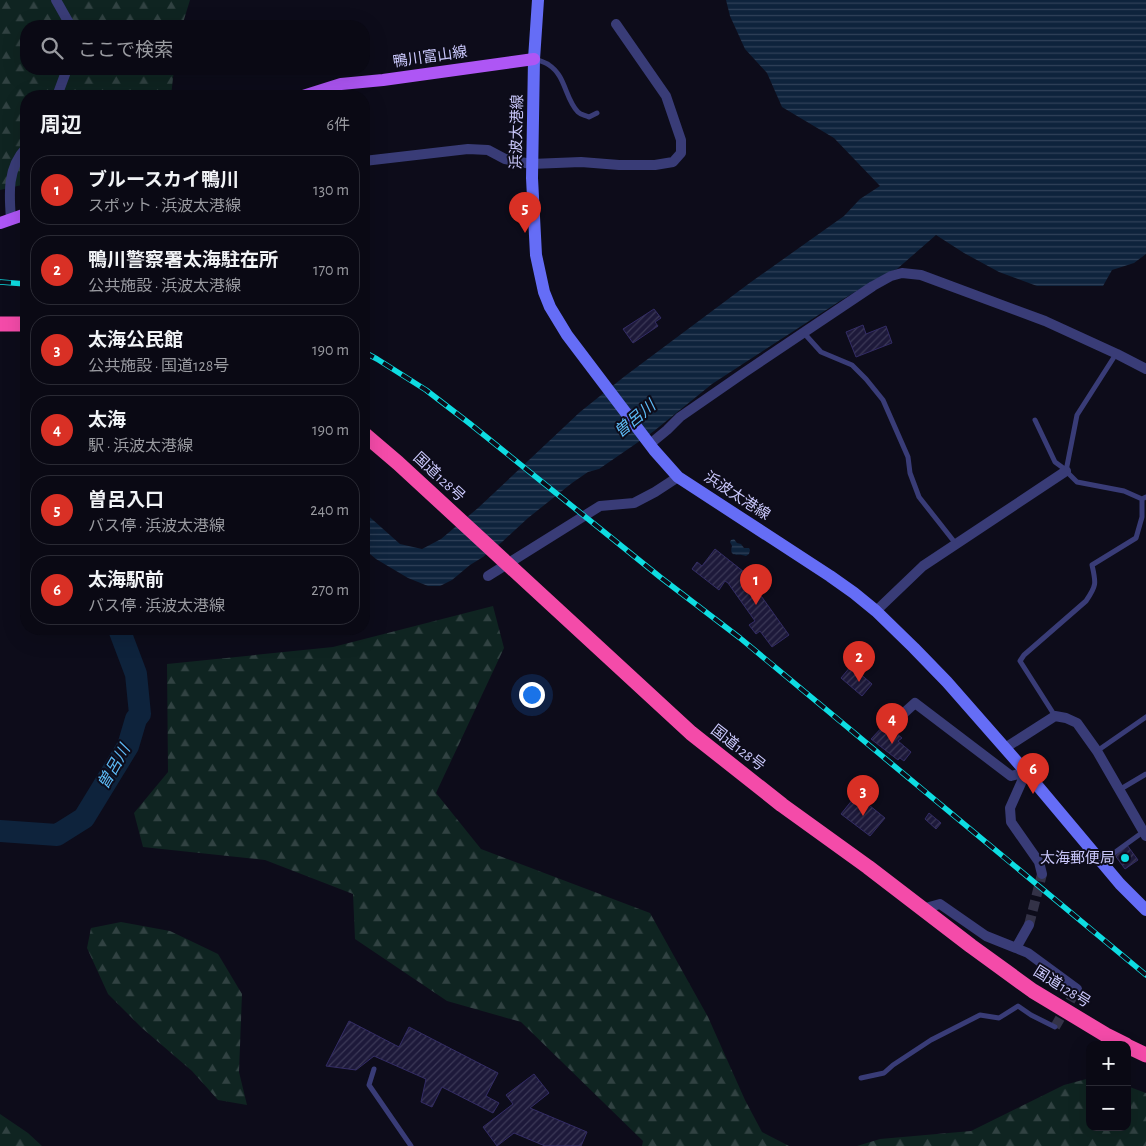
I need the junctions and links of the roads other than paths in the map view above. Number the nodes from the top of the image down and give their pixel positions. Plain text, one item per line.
1 (56, 0) edge
2 (538, 0) edge
3 (67, 20) edge
4 (616, 24) dead end
5 (534, 59) junction
6 (65, 75) edge
7 (60, 90) edge
8 (322, 90) edge
9 (597, 113) dead end
10 (20, 154) edge
11 (370, 160) edge
12 (531, 164) junction
13 (20, 216) edge
14 (5, 221) edge
15 (0, 324) edge
16 (20, 324) edge
17 (803, 332) junction
18 (1117, 354) junction
19 (1146, 369) edge
20 (1035, 420) dead end
21 (370, 439) edge
22 (648, 441) junction
23 (1066, 471) junction
24 (678, 477) junction
25 (1144, 498) edge
26 (956, 544) junction
27 (488, 576) dead end
28 (876, 610) junction
29 (904, 713) dead end
30 (1055, 716) junction
31 (1146, 717) edge
32 (1005, 748) junction
33 (1097, 751) junction
34 (1026, 772) junction
35 (1146, 774) edge
36 (1119, 790) junction
37 (1144, 834) edge
38 (1102, 862) junction
39 (1042, 874) tunnel mouth
40 (922, 909) junction
41 (1146, 910) edge
42 (1029, 925) tunnel mouth
43 (1016, 948) junction
44 (1077, 989) dead end
45 (1055, 1027) dead end
46 (1118, 1041) edge
47 (1131, 1047) edge
48 (1146, 1054) edge
49 (374, 1069) dead end
50 (861, 1078) dead end
51 (411, 1146) edge

1 - 3 street
2 - 5 main road, 浜波太港線
4 - 12 street
5 - 8 main road, 鴨川富山線
5 - 9 lane
5 - 12 main road, 浜波太港線
6 - 7 street
10 - 14 street
11 - 12 street
12 - 22 main road, 浜波太港線
13 - 14 main road
15 - 16 highway
17 - 18 street
17 - 22 street
17 - 26 lane
18 - 19 street
18 - 23 lane
20 - 23 lane
21 - 40 highway, 国道128号
22 - 24 main road, 浜波太港線
23 - 25 lane
23 - 26 street
24 - 27 street
24 - 28 main road, 浜波太港線
25 - 30 lane
26 - 28 street
28 - 32 main road, 浜波太港線
29 - 34 street
30 - 32 street
30 - 33 street
31 - 33 lane
32 - 34 main road, 浜波太港線
33 - 36 street
34 - 38 main road, 浜波太港線
34 - 39 street
35 - 36 lane
36 - 37 street
37 - 38 lane
38 - 41 main road, 浜波太港線
40 - 43 street
40 - 46 highway, 国道128号
42 - 43 street
43 - 44 street
45 - 50 lane
47 - 48 highway, 国道128号
49 - 51 lane

